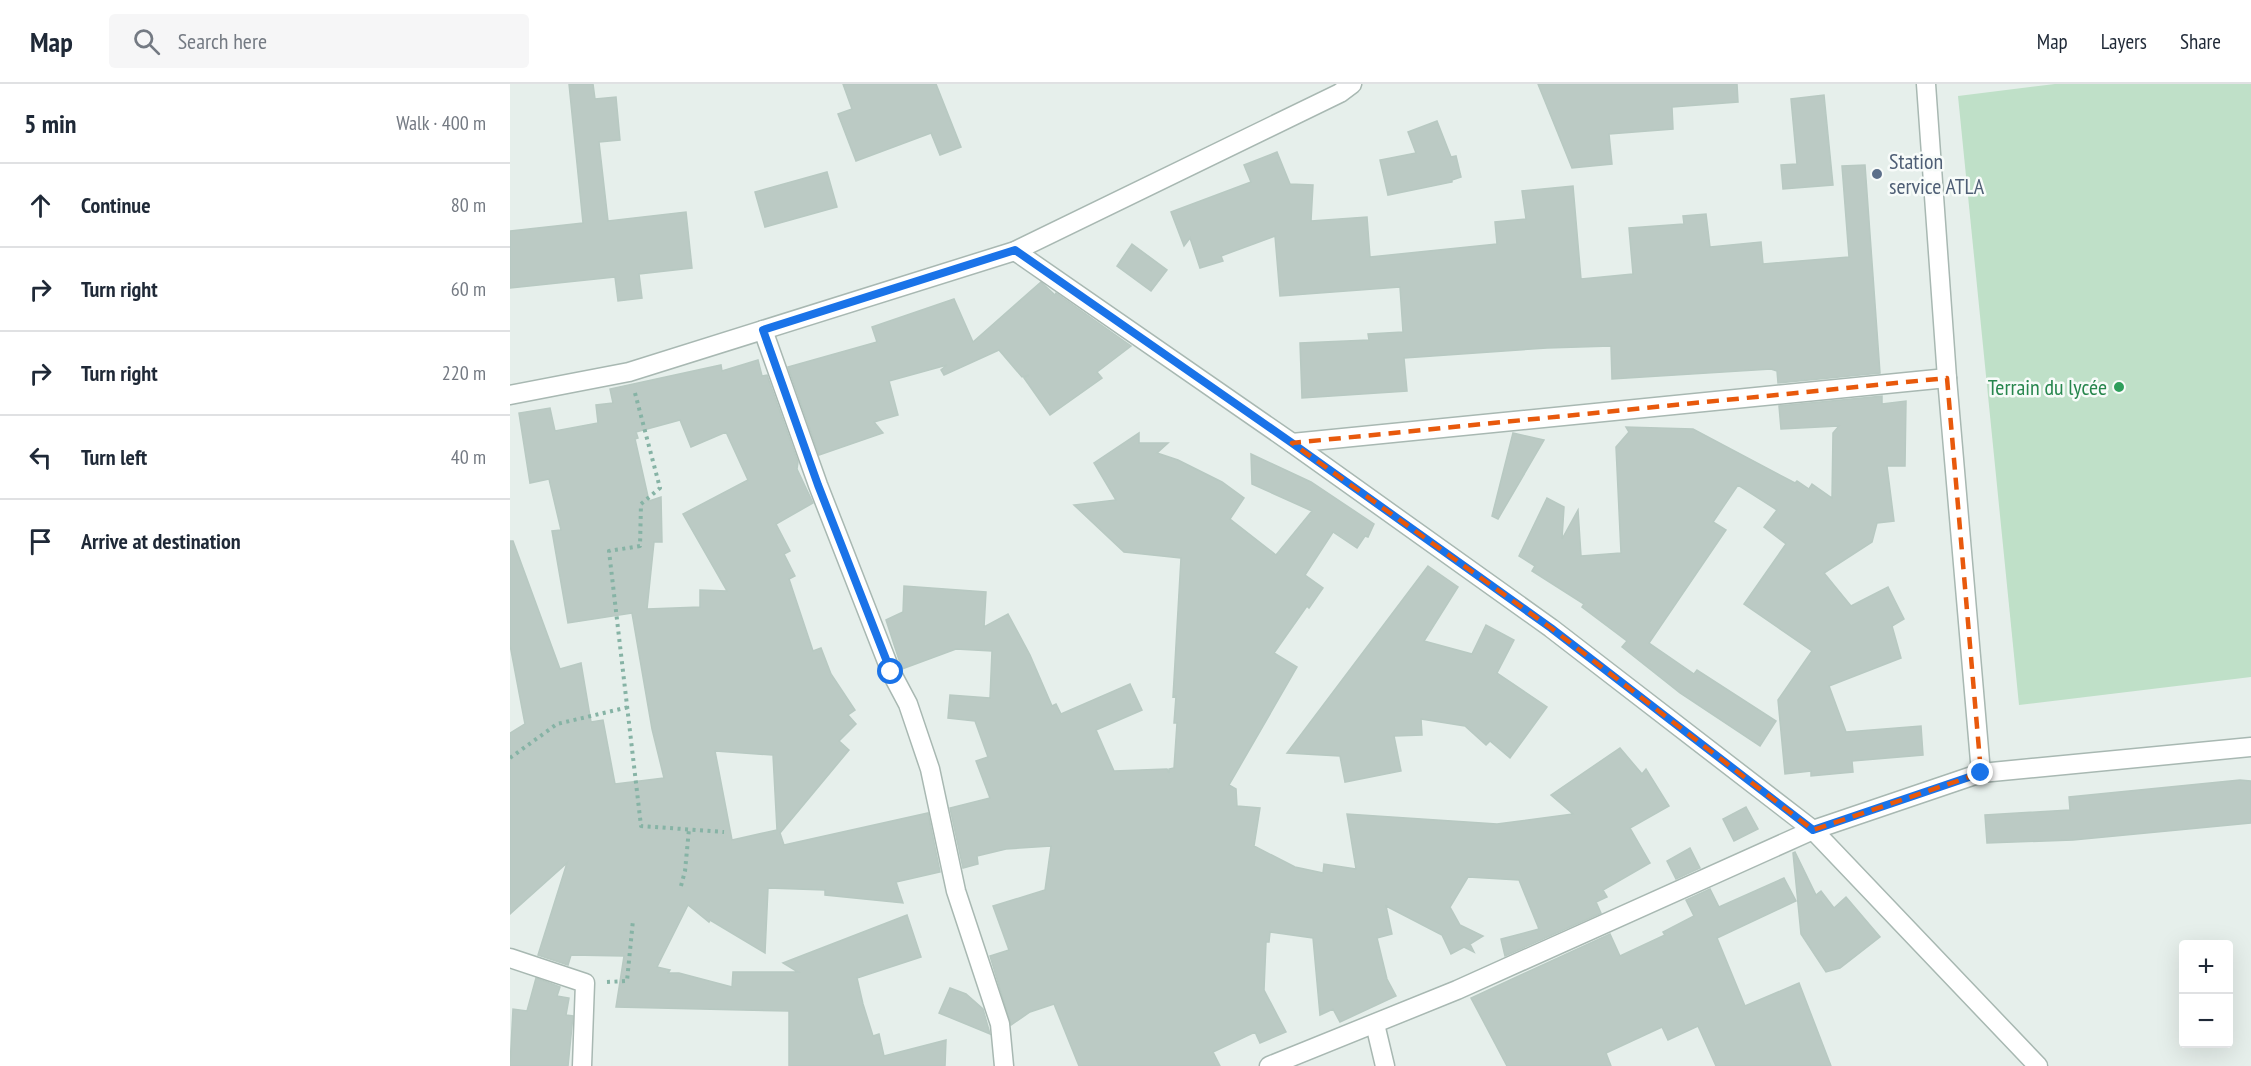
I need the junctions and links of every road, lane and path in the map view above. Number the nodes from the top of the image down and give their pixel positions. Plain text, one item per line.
1 (1352, 84) edge
2 (1926, 84) edge
3 (1015, 250) junction
4 (763, 330) junction
5 (629, 372) junction
6 (1947, 378) junction
7 (510, 395) edge
8 (1292, 443) junction
9 (629, 707) junction
10 (2251, 747) edge
11 (510, 758) edge
12 (1981, 773) junction
13 (689, 829) junction
14 (1813, 830) junction
15 (724, 832) dead end
16 (681, 886) dead end
17 (633, 920) dead end
18 (510, 958) edge
19 (585, 983) junction
20 (1375, 1024) junction
21 (582, 1066) edge
22 (1004, 1066) edge
23 (1269, 1066) edge
24 (1385, 1066) edge
25 (2038, 1066) edge

1 - 3 street
2 - 6 street
3 - 4 street
3 - 8 street
4 - 5 street
4 - 22 street
5 - 7 street
5 - 9 path
6 - 8 street
6 - 12 street
8 - 14 street
9 - 11 path
9 - 13 path
10 - 12 street
12 - 14 street
13 - 15 path
13 - 16 path
14 - 20 street
14 - 25 street
17 - 19 path
18 - 19 street
19 - 21 street
20 - 23 street
20 - 24 street

